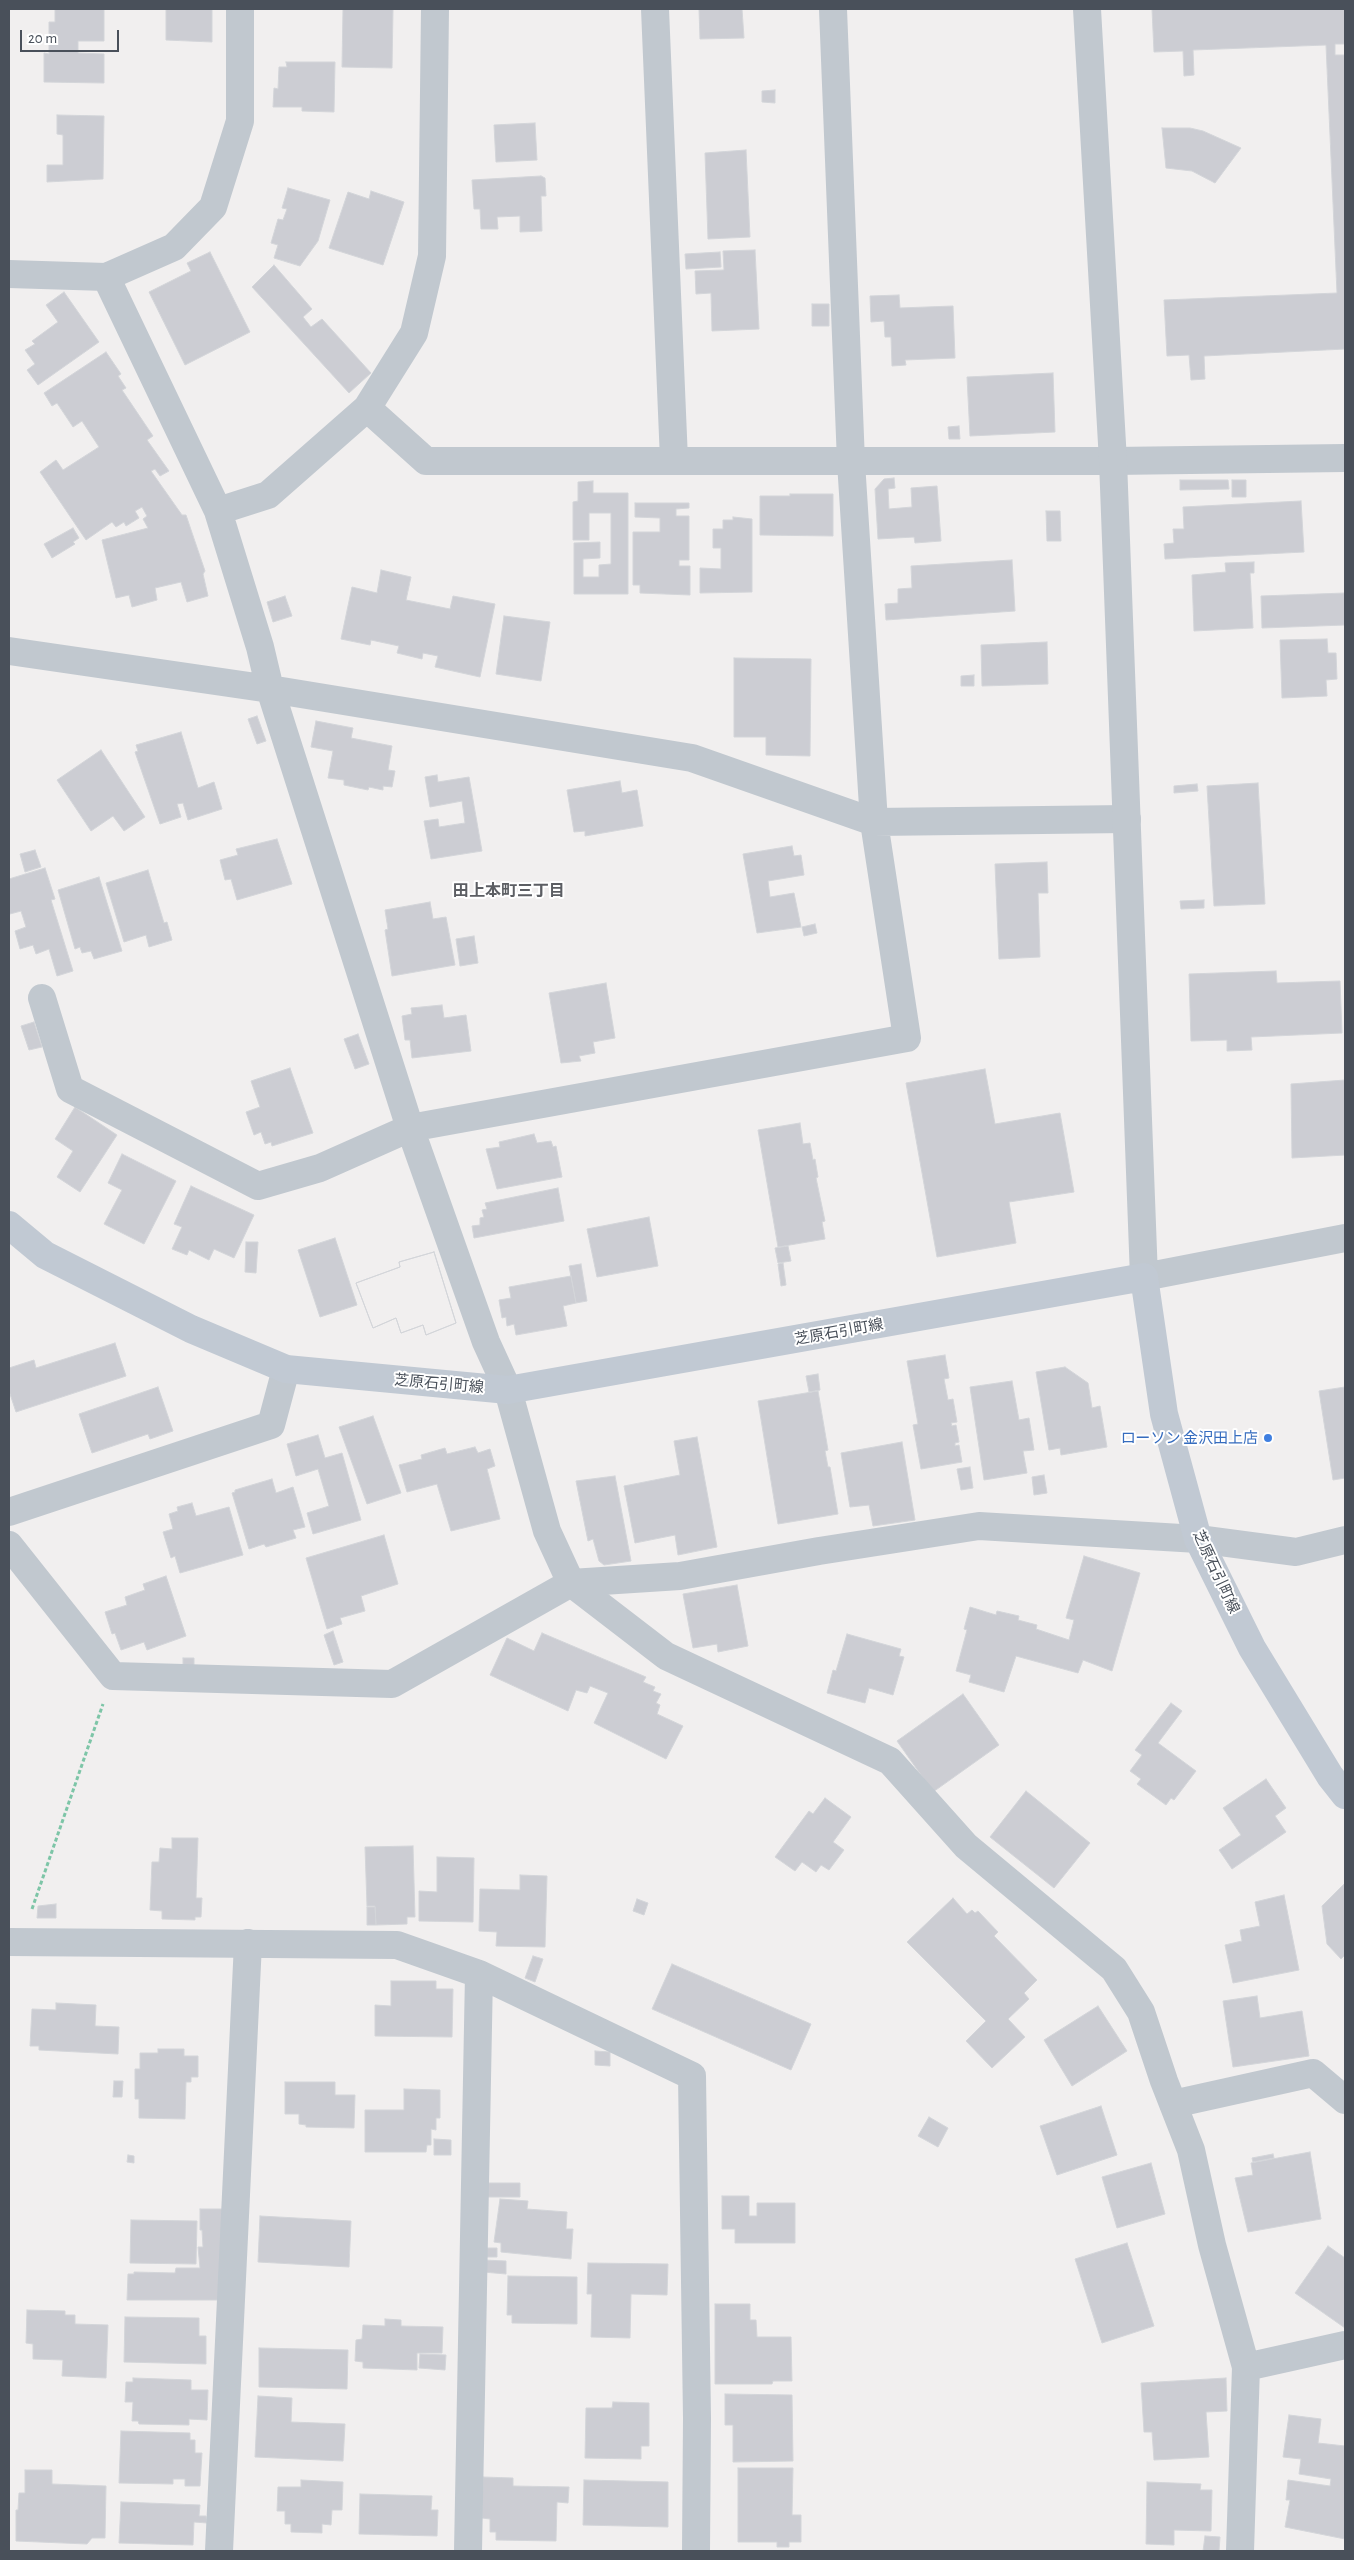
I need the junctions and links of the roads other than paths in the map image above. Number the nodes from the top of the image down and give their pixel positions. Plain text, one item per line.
1 (240, 9) edge
2 (435, 9) edge
3 (655, 9) edge
4 (833, 9) edge
5 (1087, 9) edge
6 (9, 274) edge
7 (106, 277) junction
8 (367, 408) junction
9 (1345, 458) edge
10 (674, 460) junction
11 (1113, 461) junction
12 (851, 462) junction
13 (218, 511) junction
14 (9, 651) edge
15 (270, 689) junction
16 (1127, 819) junction
17 (874, 822) junction
18 (42, 998) dead end
19 (410, 1128) junction
20 (9, 1224) edge
21 (1345, 1238) edge
22 (1144, 1277) junction
23 (286, 1369) junction
24 (508, 1390) junction
25 (9, 1512) edge
26 (1198, 1539) junction
27 (1345, 1540) edge
28 (9, 1544) edge
29 (571, 1582) junction
30 (1345, 1795) edge
31 (9, 1942) edge
32 (248, 1943) junction
33 (479, 1974) junction
34 (1345, 2100) edge
35 (1173, 2104) junction
36 (1345, 2345) edge
37 (1246, 2367) junction
38 (219, 2551) edge
39 (468, 2551) edge
40 (696, 2551) edge
41 (1240, 2551) edge

1 - 7 street
2 - 8 street
3 - 10 street
4 - 12 street
5 - 11 street
6 - 7 street
7 - 13 street
8 - 10 street
8 - 13 street
9 - 11 street
10 - 12 street
11 - 12 street
11 - 16 street
12 - 17 street
13 - 15 street
14 - 15 street
15 - 17 street
15 - 19 street
16 - 17 street
16 - 22 street
17 - 19 street
18 - 19 street
19 - 24 street
20 - 23 main road, 芝原石引町線
21 - 22 street
22 - 24 main road, 芝原石引町線
22 - 26 main road, 芝原石引町線
23 - 24 main road, 芝原石引町線
23 - 25 street
24 - 29 street
26 - 27 street
26 - 29 street
26 - 30 main road, 芝原石引町線
28 - 29 street
29 - 35 street
31 - 32 street
32 - 33 street
32 - 38 street
33 - 39 street
33 - 40 street
34 - 35 street
35 - 37 street
36 - 37 street
37 - 41 street

